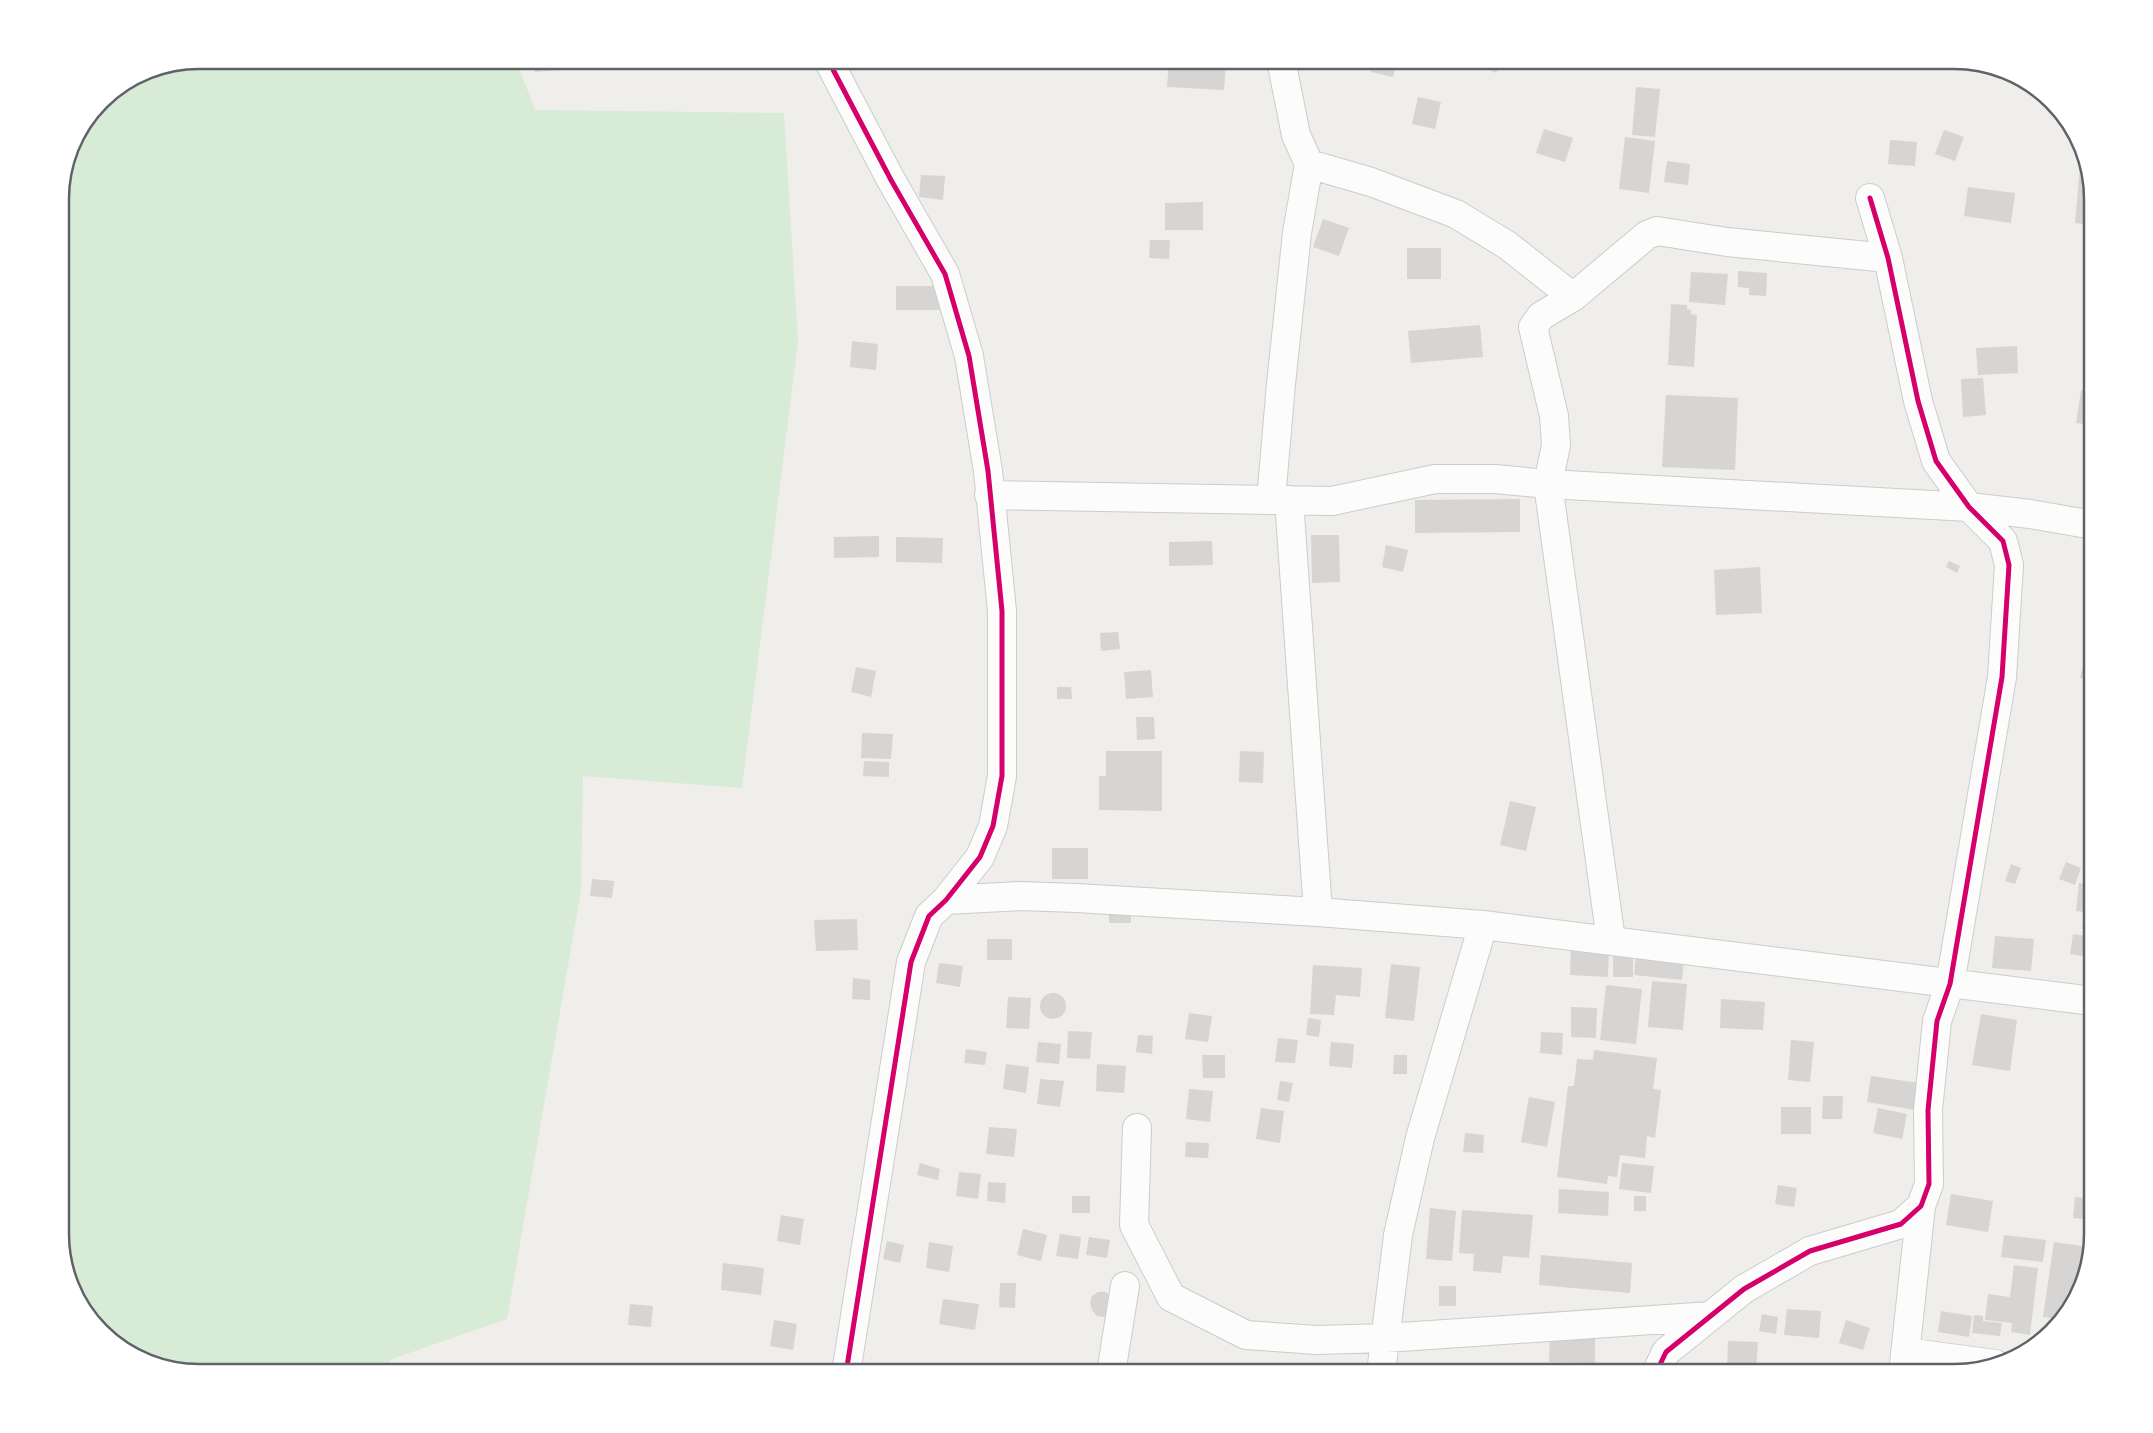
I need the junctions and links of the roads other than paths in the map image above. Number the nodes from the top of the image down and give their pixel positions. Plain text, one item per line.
1 (833, 69) edge
2 (1283, 69) edge
3 (1309, 164) junction
4 (1870, 198) dead end
5 (1888, 258) junction
6 (1573, 297) junction
7 (1548, 484) junction
8 (990, 495) junction
9 (1280, 500) junction
10 (1970, 507) junction
11 (2084, 523) edge
12 (946, 900) junction
13 (1318, 912) junction
14 (1483, 924) junction
15 (1610, 940) junction
16 (1950, 984) junction
17 (2084, 1000) edge
18 (1137, 1128) dead end
19 (1921, 1206) junction
20 (1125, 1286) dead end
21 (1712, 1316) junction
22 (1386, 1338) junction
23 (1904, 1363) edge
24 (847, 1364) edge
25 (1112, 1364) edge
26 (1383, 1364) edge
27 (1660, 1364) edge
28 (1961, 1364) edge

1 - 8 street
2 - 3 street
3 - 6 street
3 - 9 street
4 - 5 street
5 - 6 street
5 - 10 street
6 - 7 street
7 - 9 street
7 - 10 street
7 - 15 street
8 - 9 street
8 - 12 street
9 - 13 street
10 - 11 street
10 - 16 street
12 - 13 street
12 - 24 street
13 - 14 street
14 - 15 street
14 - 22 street
15 - 16 street
16 - 17 street
16 - 19 street
18 - 22 street
19 - 21 street
19 - 23 street
20 - 25 street
21 - 22 street
21 - 27 street
22 - 26 street
23 - 28 street

